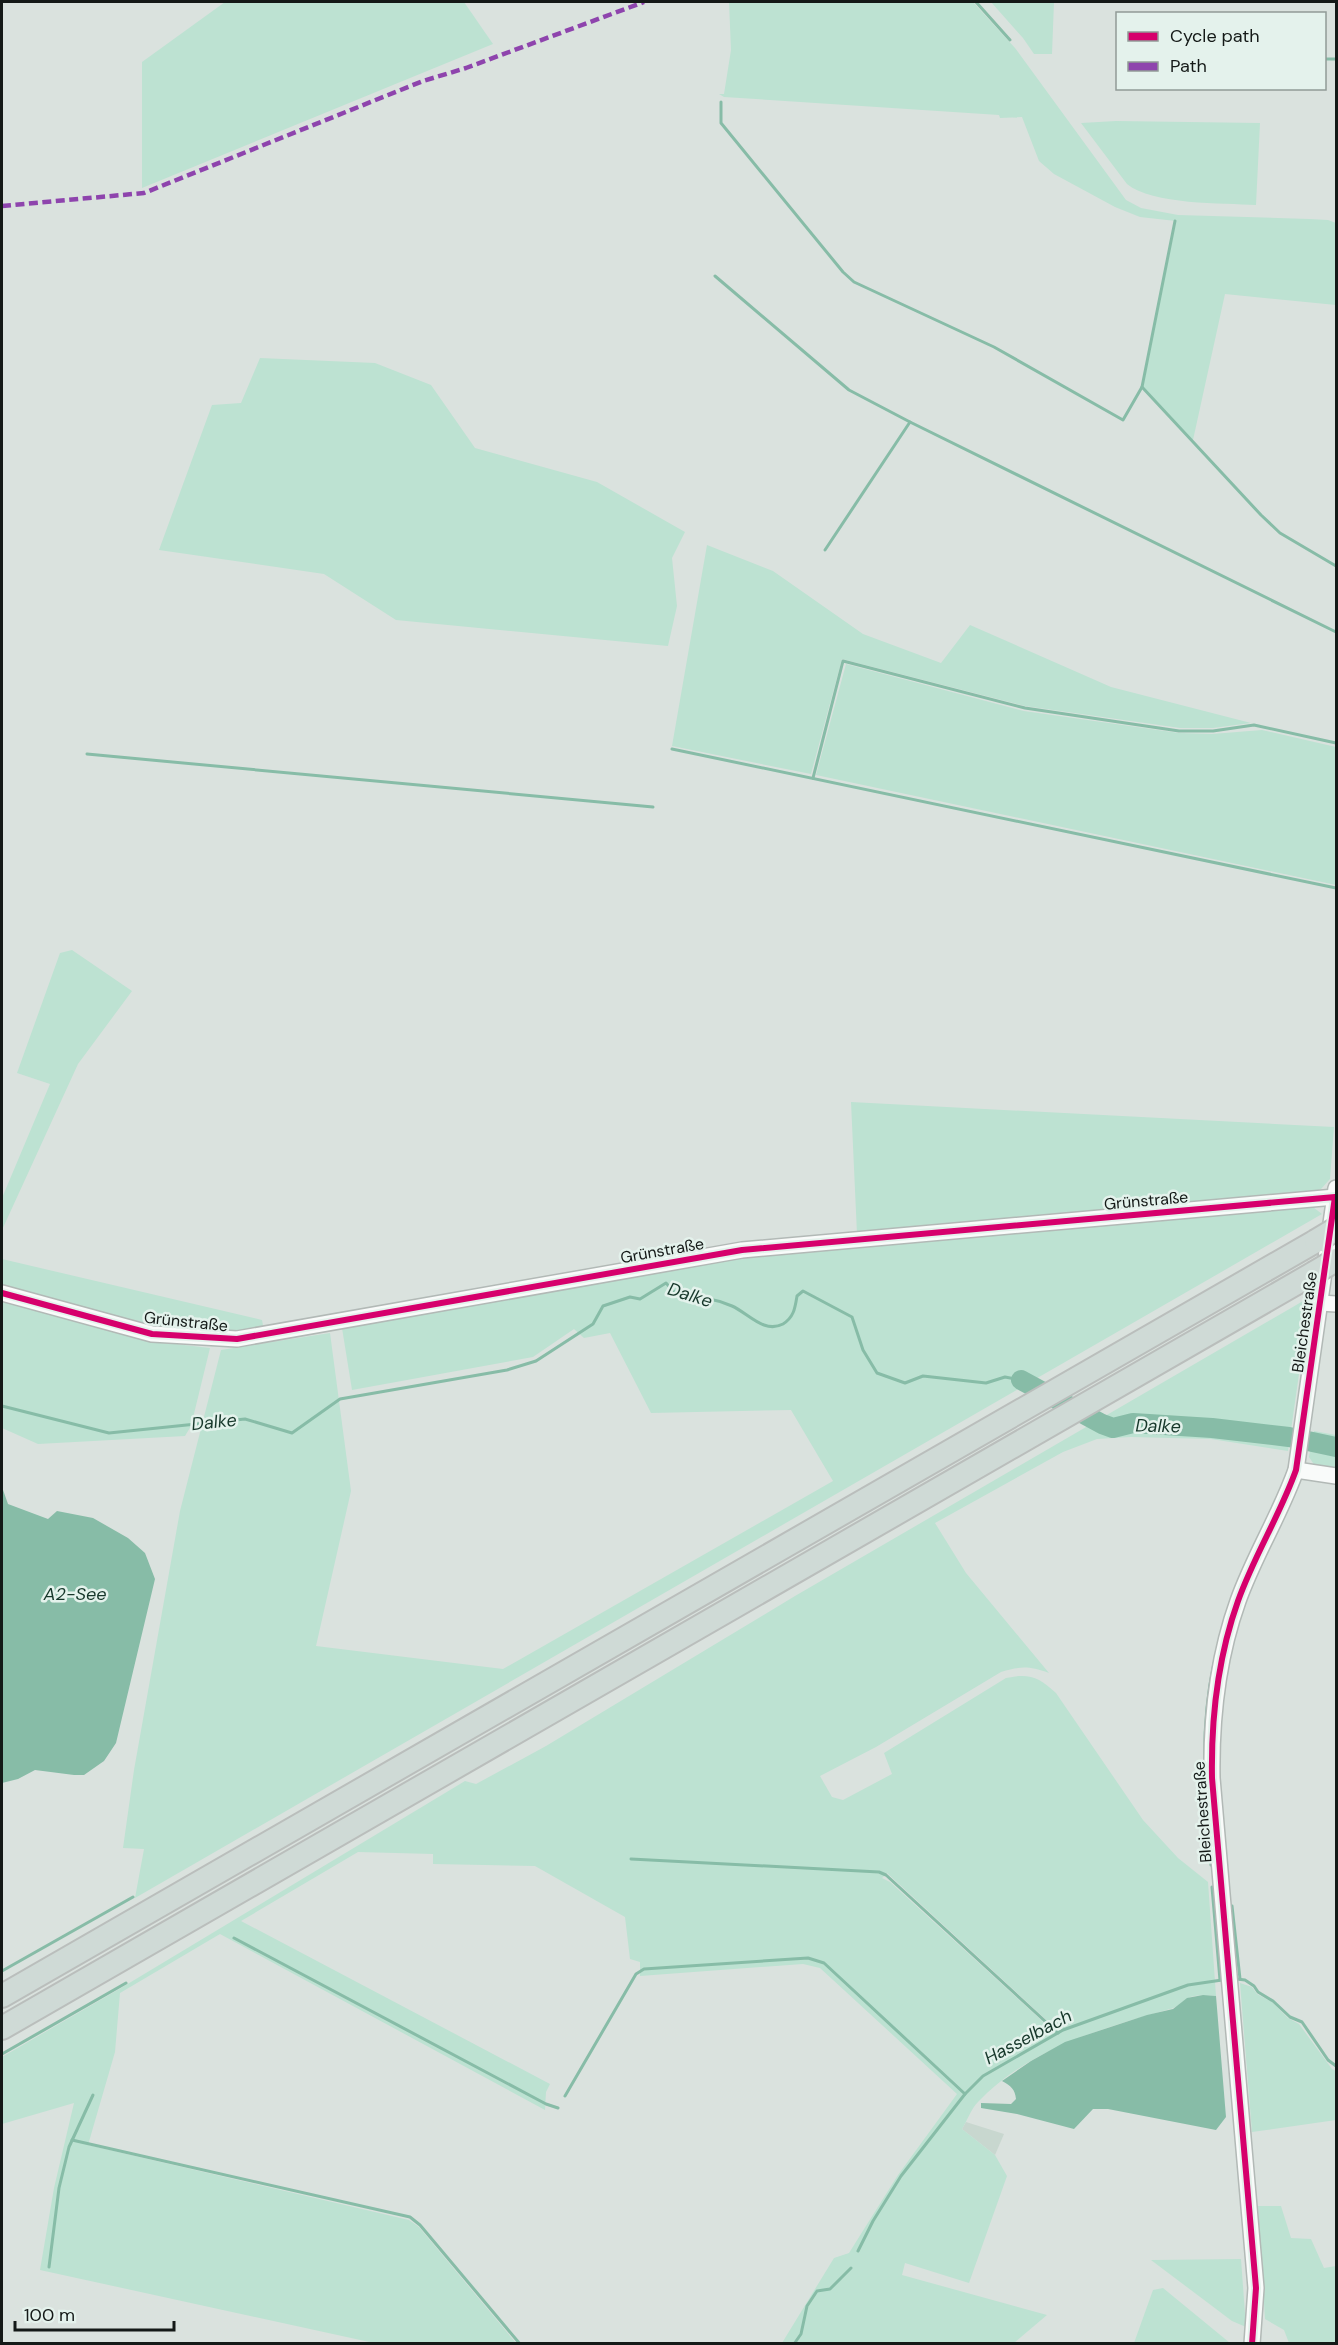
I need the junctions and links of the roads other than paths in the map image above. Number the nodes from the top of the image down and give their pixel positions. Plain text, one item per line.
1 (1336, 1192) edge
2 (1336, 1229) edge
3 (1336, 1260) edge
4 (2, 1293) edge
5 (1320, 1303) junction
6 (1336, 1304) edge
7 (1297, 1466) junction
8 (1336, 1476) edge
9 (2, 1996) edge
10 (2, 2028) edge
11 (1252, 2343) edge

1 - 4 street, Grünstraße
1 - 5 street, Bleichestraße
2 - 9 highway, bridge
3 - 10 highway, bridge
5 - 6 street
5 - 7 street, Bleichestraße
7 - 8 street
7 - 11 street, Bleichestraße

